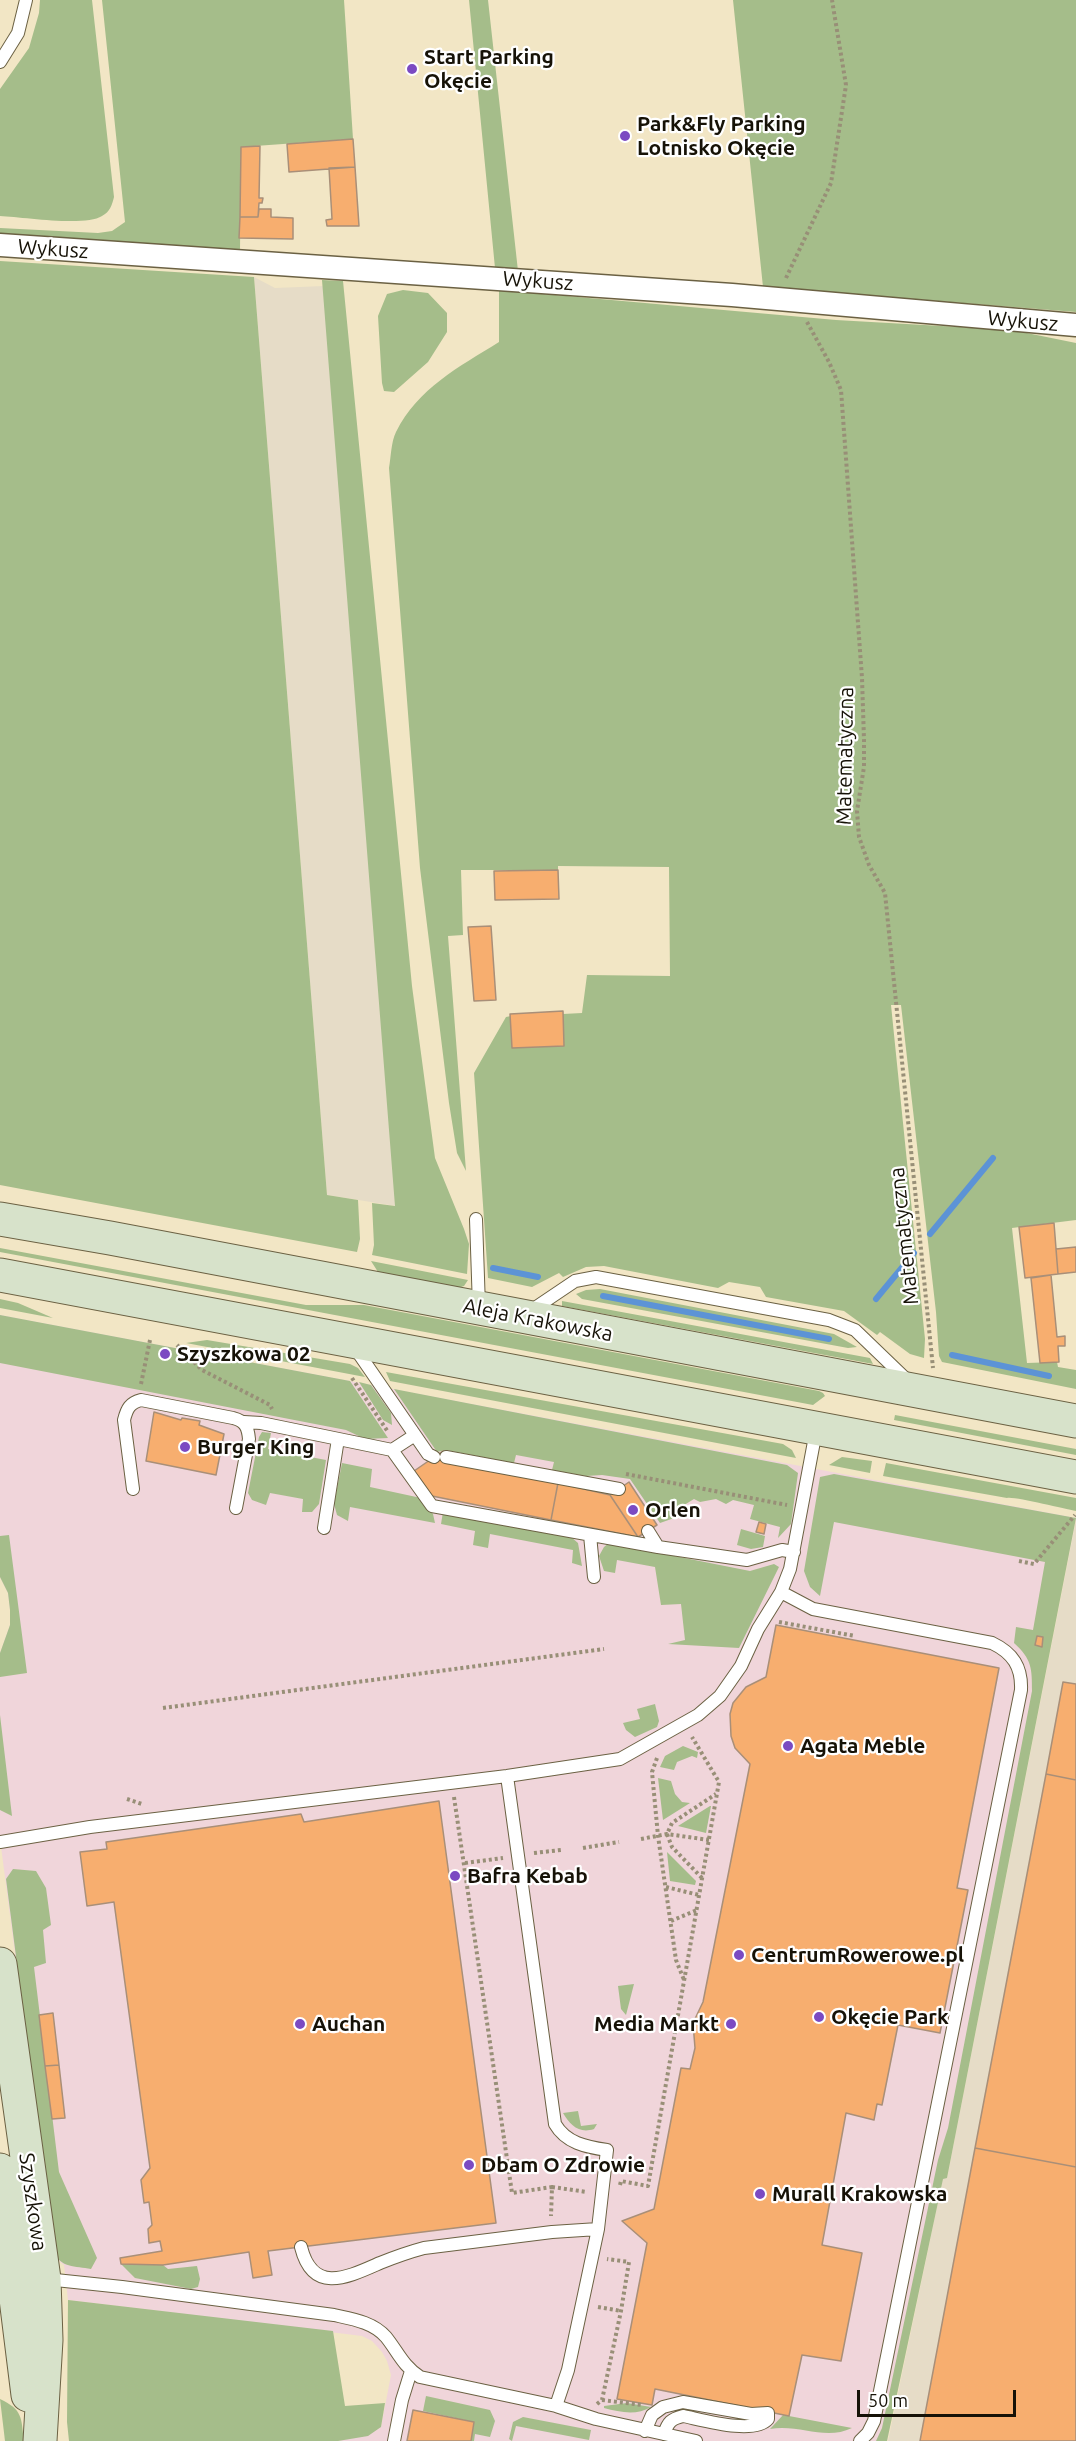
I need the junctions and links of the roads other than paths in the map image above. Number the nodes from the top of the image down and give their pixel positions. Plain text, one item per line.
1 (26, 0) edge
2 (0, 62) edge
3 (0, 246) edge
4 (1076, 325) edge
5 (0, 1219) edge
6 (476, 1219) dead end
7 (0, 1275) edge
8 (479, 1309) junction
9 (522, 1317) junction
10 (351, 1342) junction
11 (928, 1394) junction
12 (244, 1422) junction
13 (1076, 1422) edge
14 (817, 1429) junction
15 (415, 1435) junction
16 (338, 1438) junction
17 (395, 1448) junction
18 (1076, 1477) edge
19 (133, 1489) dead end
20 (619, 1489) dead end
21 (236, 1508) dead end
22 (324, 1528) dead end
23 (648, 1531) dead end
24 (590, 1535) junction
25 (658, 1547) junction
26 (794, 1552) junction
27 (594, 1577) dead end
28 (781, 1592) junction
29 (507, 1776) junction
30 (0, 1842) edge
31 (0, 1964) edge
32 (0, 2170) edge
33 (598, 2229) junction
34 (302, 2247) dead end
35 (29, 2280) junction
36 (411, 2371) junction
37 (556, 2406) junction
38 (645, 2431) junction
39 (664, 2434) junction
40 (36, 2441) edge
41 (40, 2441) edge
42 (394, 2441) edge
43 (696, 2441) edge
44 (860, 2441) edge

1 - 2 lane
3 - 4 street, Wykusz
5 - 8 main road, Aleja Krakowska
6 - 8 lane
7 - 10 main road
8 - 9 main road, Aleja Krakowska
9 - 11 main road, Aleja Krakowska
9 - 11 lane
10 - 14 main road
10 - 15 lane
11 - 13 main road, Aleja Krakowska
12 - 16 lane
12 - 19 lane
12 - 21 lane
14 - 18 main road
14 - 26 lane
15 - 17 lane
15 - 20 lane
16 - 17 lane
16 - 22 lane
17 - 24 lane
23 - 25 lane
24 - 25 lane
24 - 27 lane
25 - 26 lane
26 - 28 lane
28 - 29 lane
28 - 44 lane
29 - 30 lane
29 - 33 lane
31 - 35 main road, Szyszkowa
32 - 35 main road, Szyszkowa
33 - 34 lane
33 - 37 lane
35 - 36 lane
35 - 40 main road, Szyszkowa
35 - 41 main road, Szyszkowa
36 - 37 lane
36 - 42 lane
37 - 38 lane
38 - 39 lane
38 - 39 lane
39 - 43 lane

